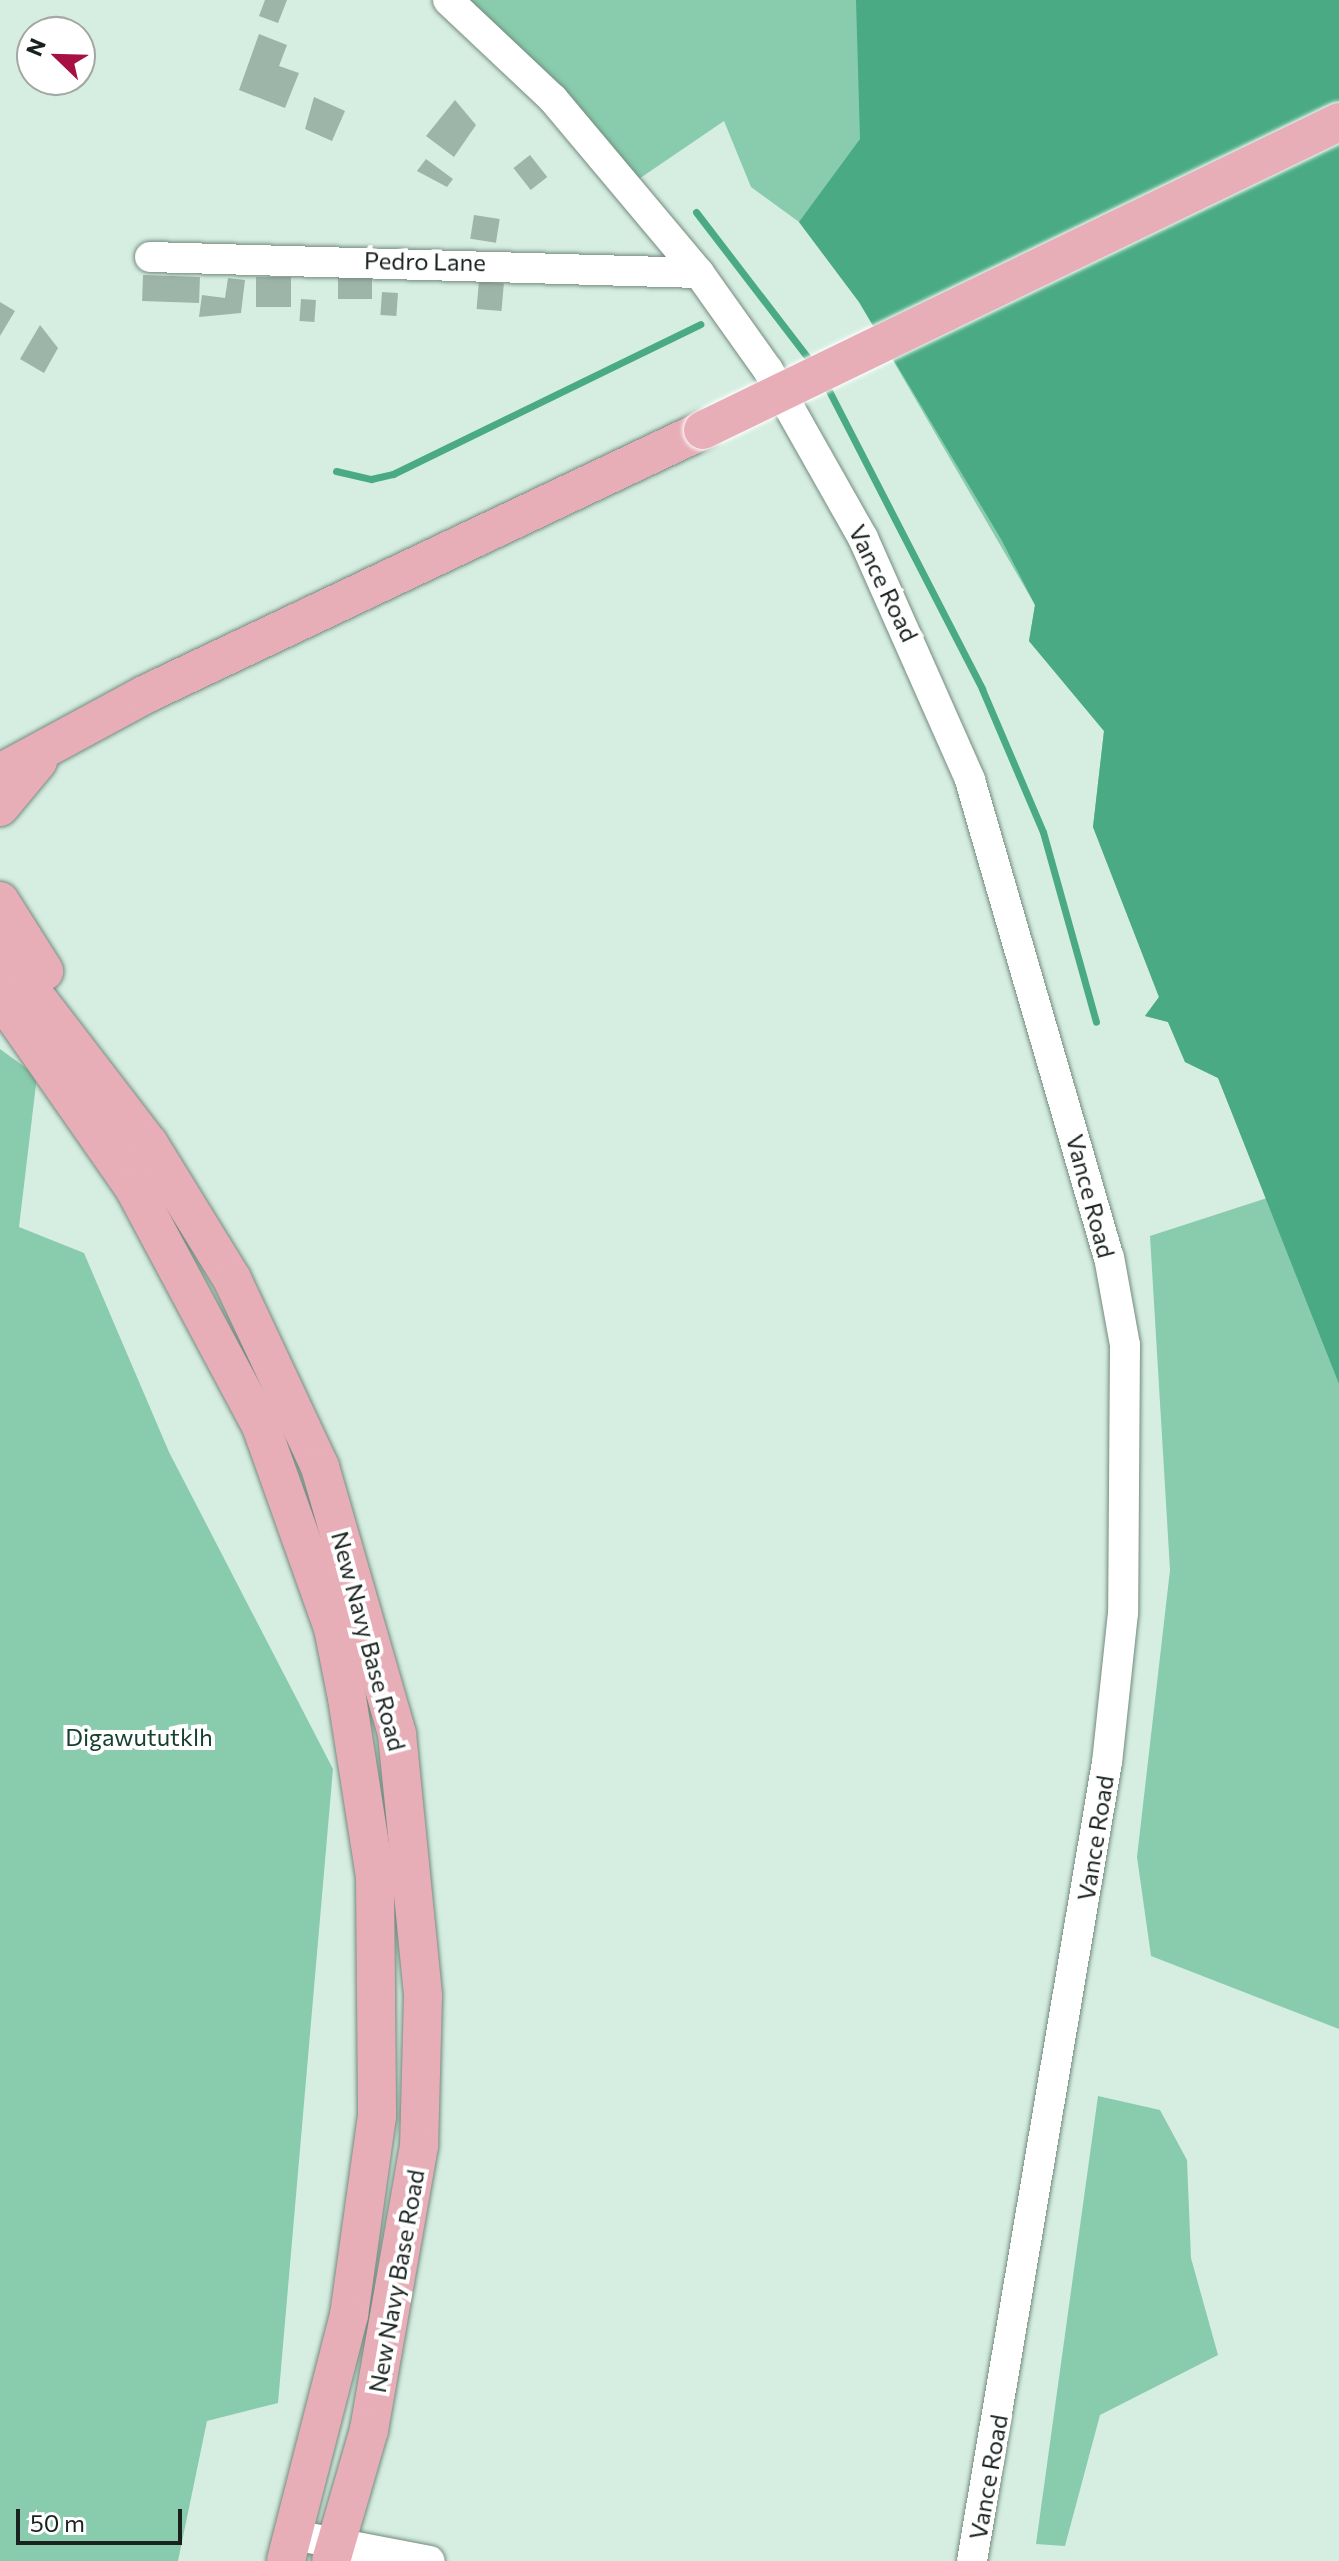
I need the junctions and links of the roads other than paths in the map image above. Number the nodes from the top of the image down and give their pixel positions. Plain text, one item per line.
1 (448, 0) edge
2 (1339, 122) edge
3 (150, 257) dead end
4 (699, 273) junction
5 (60, 739) junction
6 (0, 755) edge
7 (0, 773) edge
8 (0, 807) edge
9 (0, 901) edge
10 (0, 950) edge
11 (0, 996) edge
12 (149, 1144) junction
13 (290, 2548) edge
14 (334, 2552) edge
15 (388, 2557) edge
16 (430, 2561) edge
17 (972, 2561) edge

1 - 4 street, Vance Road
2 - 5 main road, bridge
3 - 4 street, Pedro Lane
4 - 17 street, Vance Road
5 - 6 main road
5 - 7 main road
5 - 8 main road
9 - 12 main road
10 - 12 main road, New Navy Base Road
11 - 13 main road, New Navy Base Road
12 - 14 main road, New Navy Base Road
13 - 14 street
14 - 15 street
15 - 16 street

